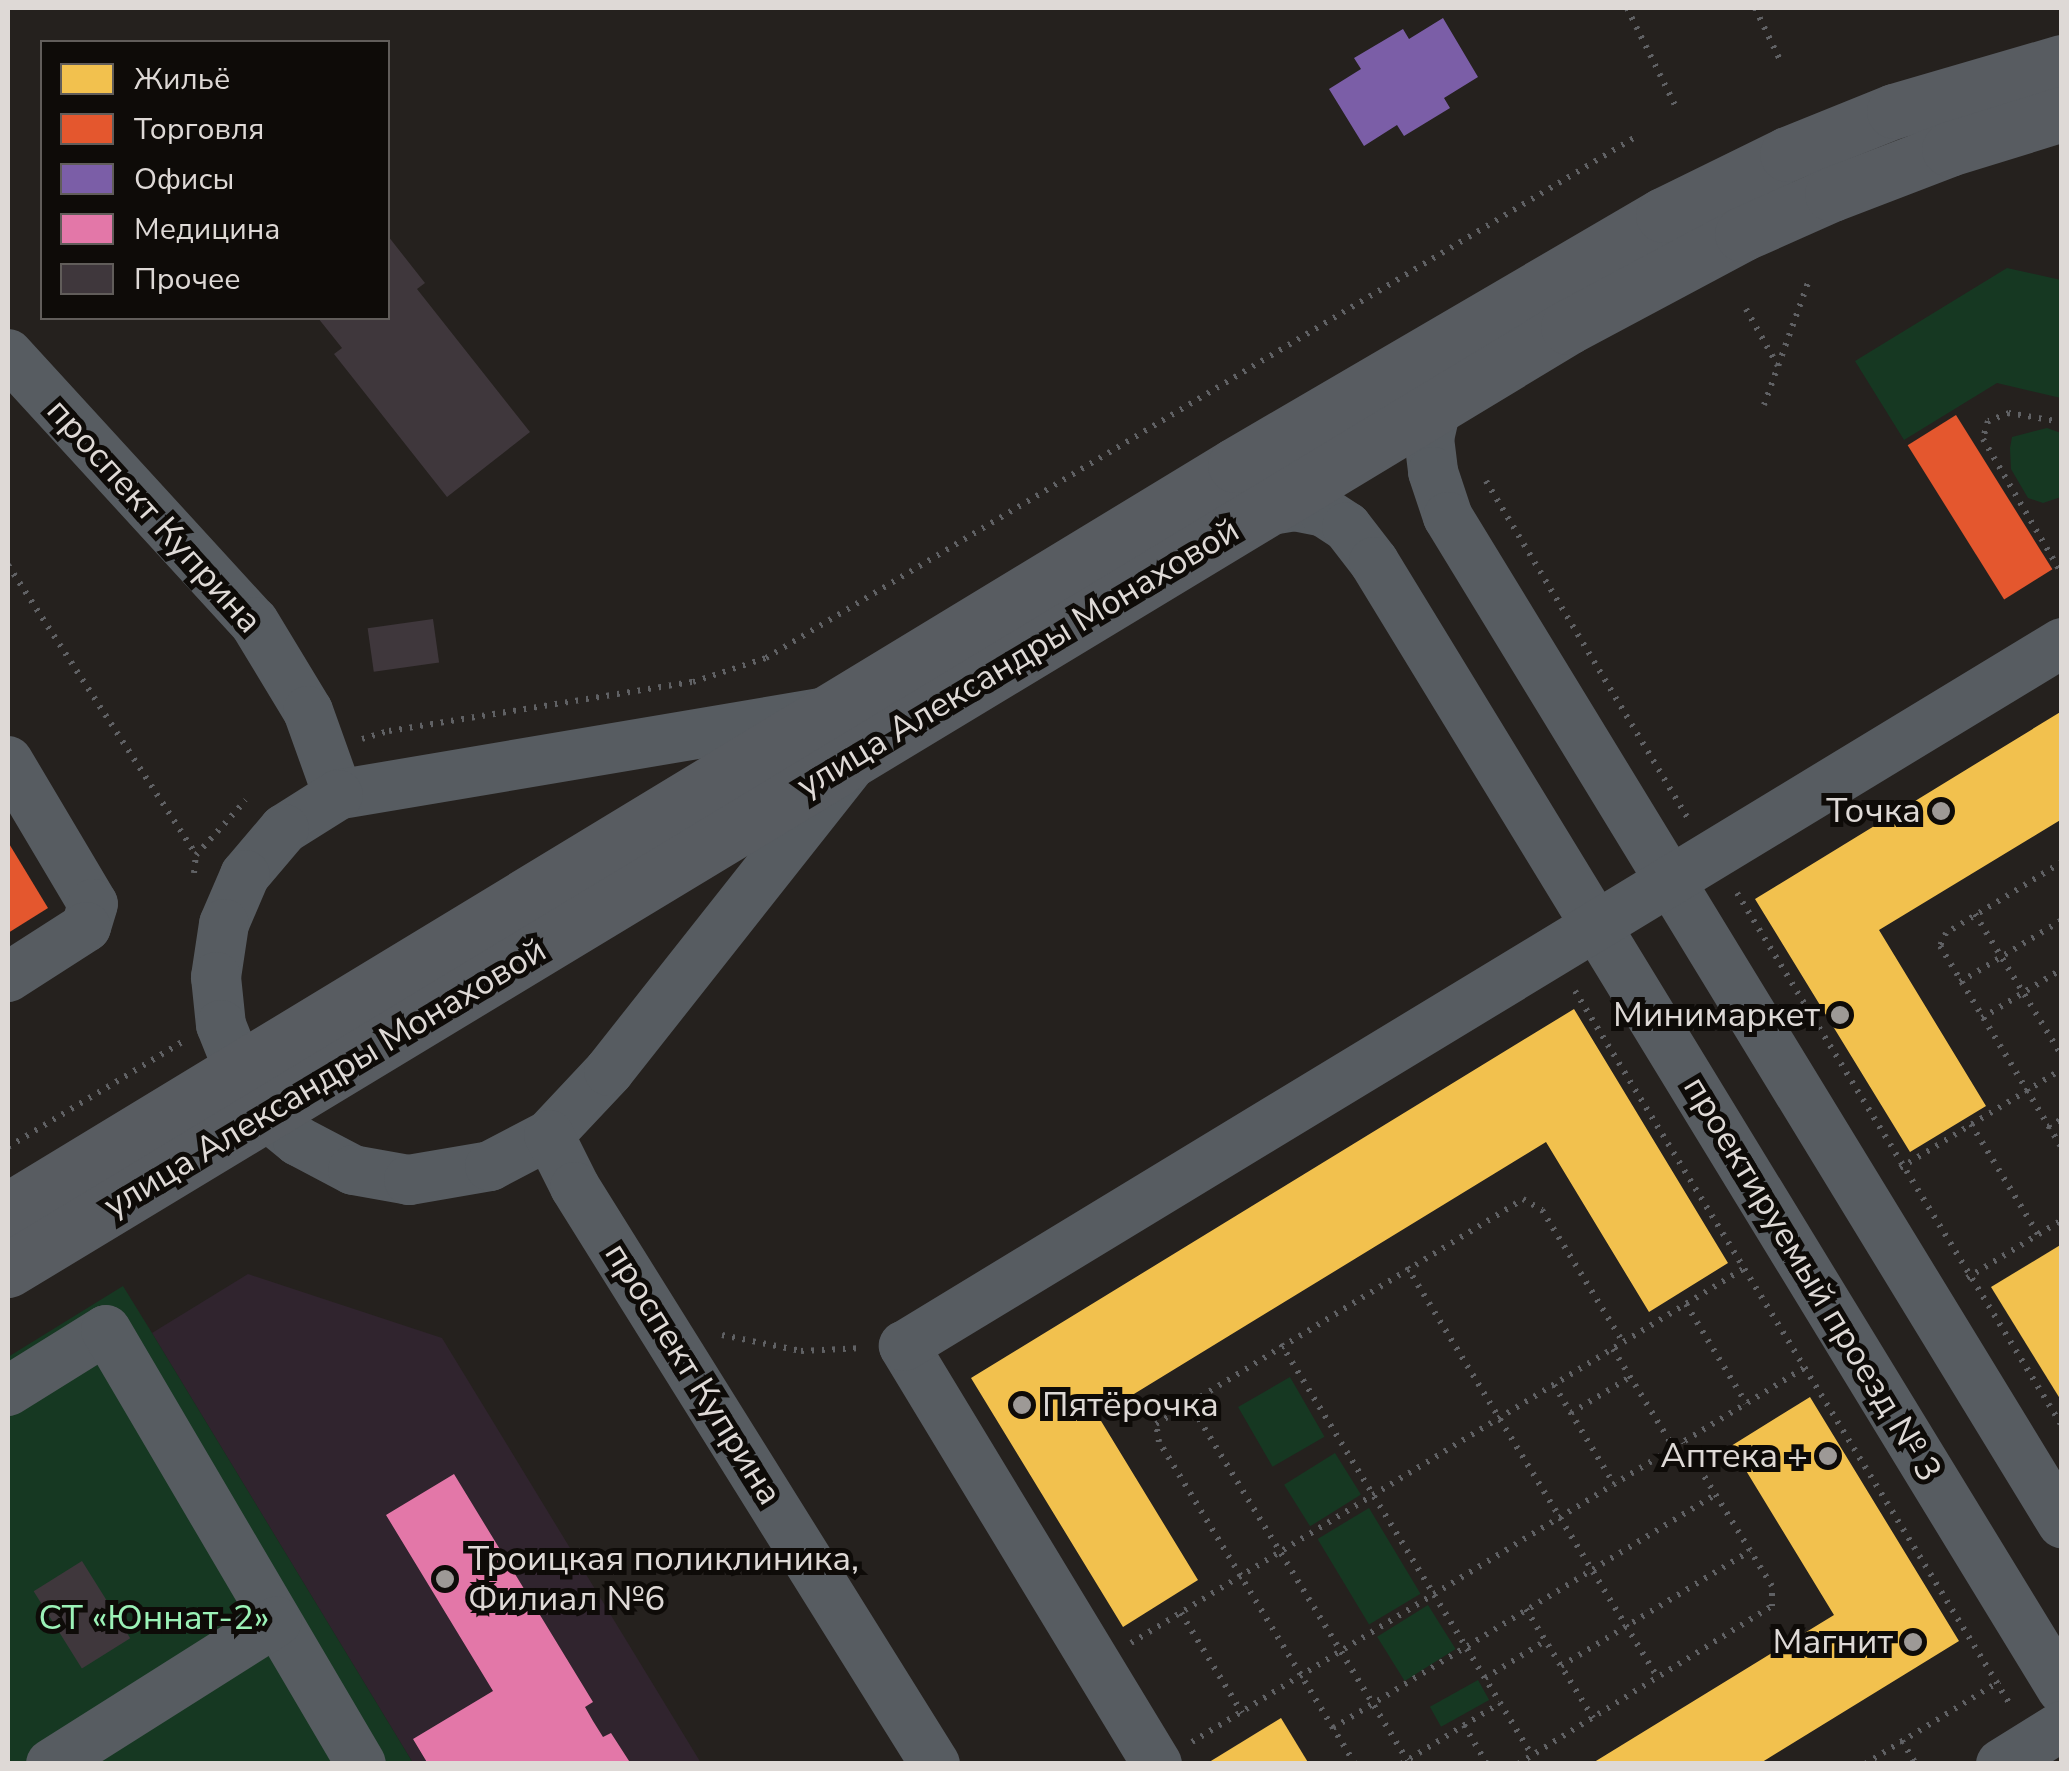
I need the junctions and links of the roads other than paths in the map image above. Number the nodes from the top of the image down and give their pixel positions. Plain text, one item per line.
1 (2062, 62) edge
2 (2062, 114) edge
3 (8, 354) edge
4 (1437, 404) junction
5 (1258, 512) junction
6 (2062, 642) edge
7 (844, 734) junction
8 (8, 761) edge
9 (332, 774) junction
10 (1670, 881) junction
11 (1596, 926) junction
12 (8, 977) edge
13 (252, 1092) junction
14 (549, 1136) junction
15 (8, 1210) edge
16 (8, 1270) edge
17 (8, 1391) edge
18 (2062, 1523) edge
19 (277, 1621) junction
20 (2062, 1688) edge
21 (1175, 1753) edge
22 (51, 1764) edge
23 (361, 1764) edge
24 (935, 1764) edge

1 - 7 main road, улица Александры Монаховой
2 - 4 main road, улица Александры Монаховой
3 - 9 street, проспект Куприна
4 - 5 main road, улица Александры Монаховой
4 - 10 street
5 - 7 main road, улица Александры Монаховой
5 - 11 street, проектируемый проезд № 3
6 - 10 street
7 - 9 street
7 - 13 main road, улица Александры Монаховой
7 - 14 street
8 - 12 street
9 - 13 street
10 - 11 street
10 - 18 street
11 - 20 street, проектируемый проезд № 3
11 - 21 street
13 - 14 street
13 - 15 main road, улица Александры Монаховой
13 - 16 main road, улица Александры Монаховой
14 - 24 street, проспект Куприна
17 - 19 street
19 - 22 street
19 - 23 street

